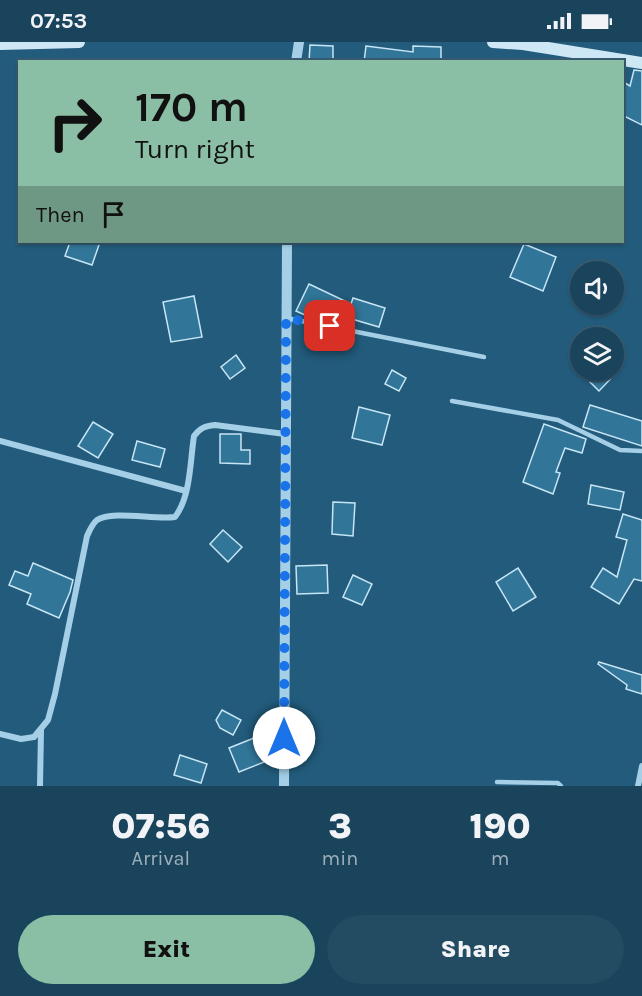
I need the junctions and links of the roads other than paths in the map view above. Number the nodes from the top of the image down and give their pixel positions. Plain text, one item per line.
1 (80, 42) edge
2 (298, 42) edge
3 (493, 42) edge
4 (0, 44) edge
5 (557, 46) edge
6 (296, 60) edge
7 (642, 63) edge
8 (287, 243) edge
9 (286, 318) junction
10 (484, 357) dead end
11 (452, 401) dead end
12 (285, 434) junction
13 (0, 441) edge
14 (642, 451) edge
15 (186, 491) junction
16 (41, 729) junction
17 (0, 734) edge
18 (642, 766) edge
19 (497, 782) dead end
20 (40, 786) edge
21 (284, 786) edge
22 (561, 786) edge
23 (638, 786) edge

1 - 4 main road
2 - 6 street
3 - 5 main road
5 - 7 main road
8 - 9 street
9 - 10 lane
9 - 12 street
11 - 14 lane
12 - 15 street
12 - 21 street
13 - 15 street
15 - 16 street
16 - 17 street
16 - 20 street
18 - 23 street
19 - 22 lane

